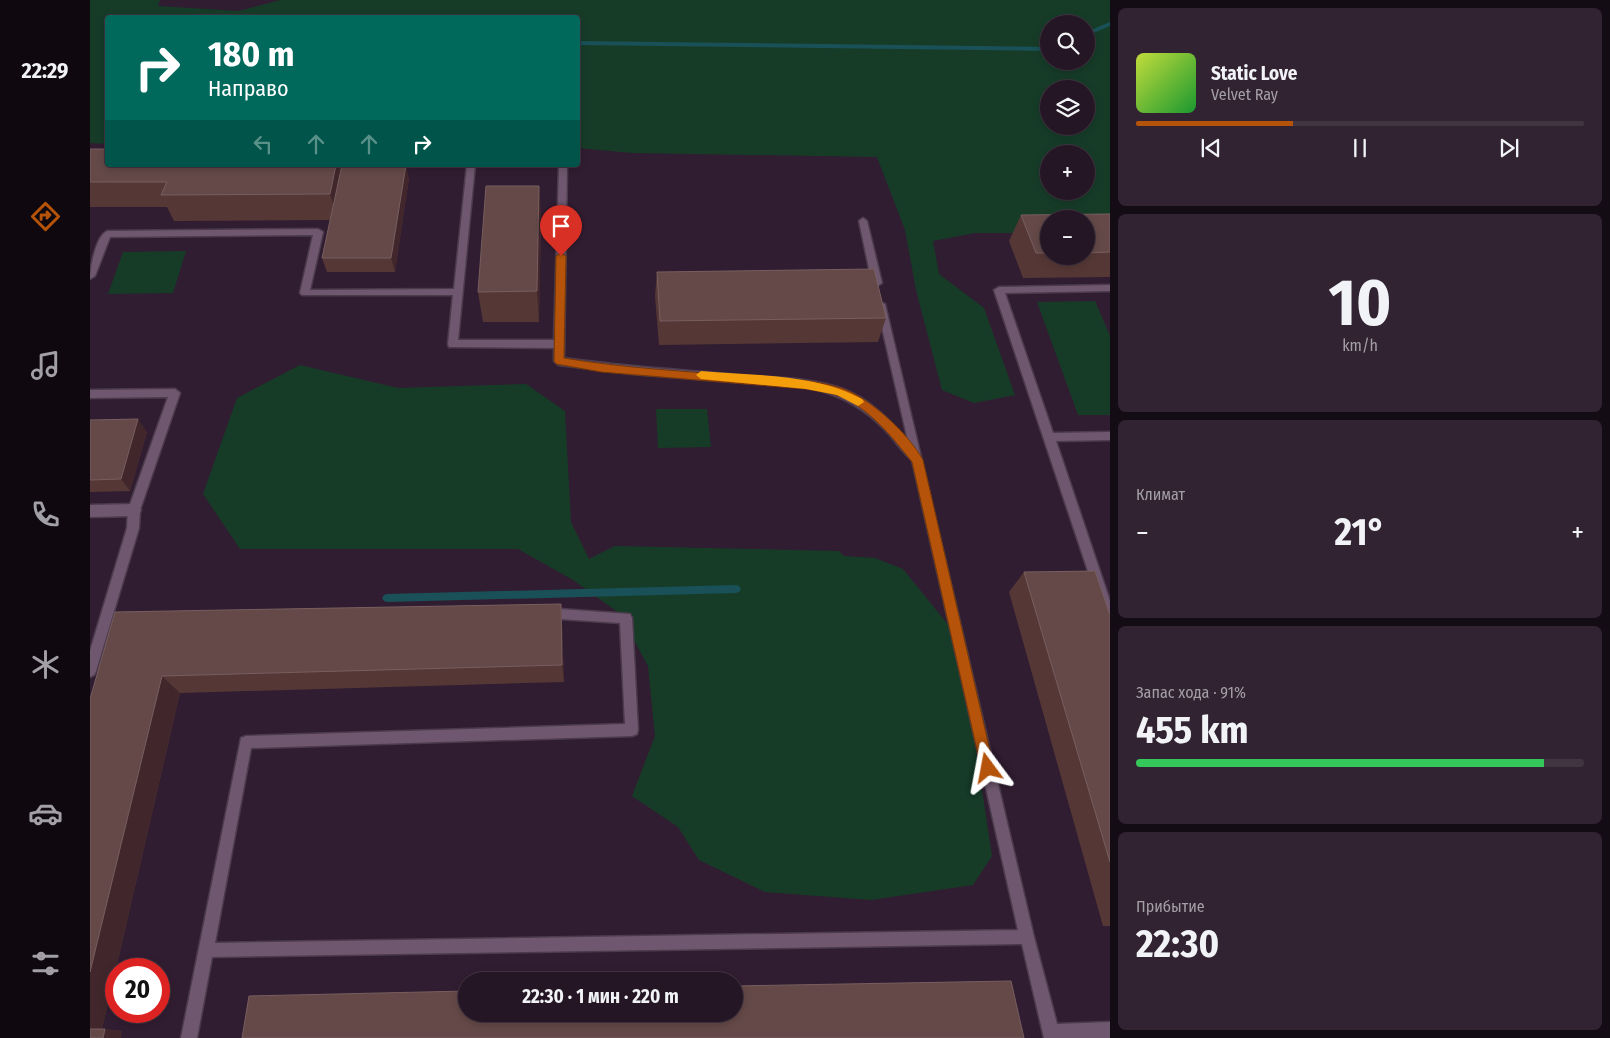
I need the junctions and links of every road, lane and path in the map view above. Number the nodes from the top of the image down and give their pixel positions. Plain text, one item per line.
1 (471, 167) edge
2 (562, 167) edge
3 (863, 221) dead end
4 (90, 276) edge
5 (1110, 288) edge
6 (459, 292) junction
7 (559, 344) junction
8 (90, 394) edge
9 (1110, 436) edge
10 (1049, 437) junction
11 (917, 460) junction
12 (134, 510) junction
13 (90, 511) edge
14 (560, 614) edge
15 (1110, 619) edge
16 (90, 671) edge
17 (1027, 937) junction
18 (206, 950) junction
19 (1110, 1030) edge
20 (1052, 1035) edge
21 (189, 1038) edge

1 - 6 lane
2 - 7 lane
3 - 11 lane
4 - 6 lane
5 - 10 lane
6 - 7 lane
7 - 11 lane
8 - 12 lane
9 - 10 lane
10 - 15 lane
11 - 17 lane
12 - 13 street
12 - 16 lane
14 - 18 lane
17 - 18 lane
17 - 20 lane
18 - 21 lane
19 - 20 lane

